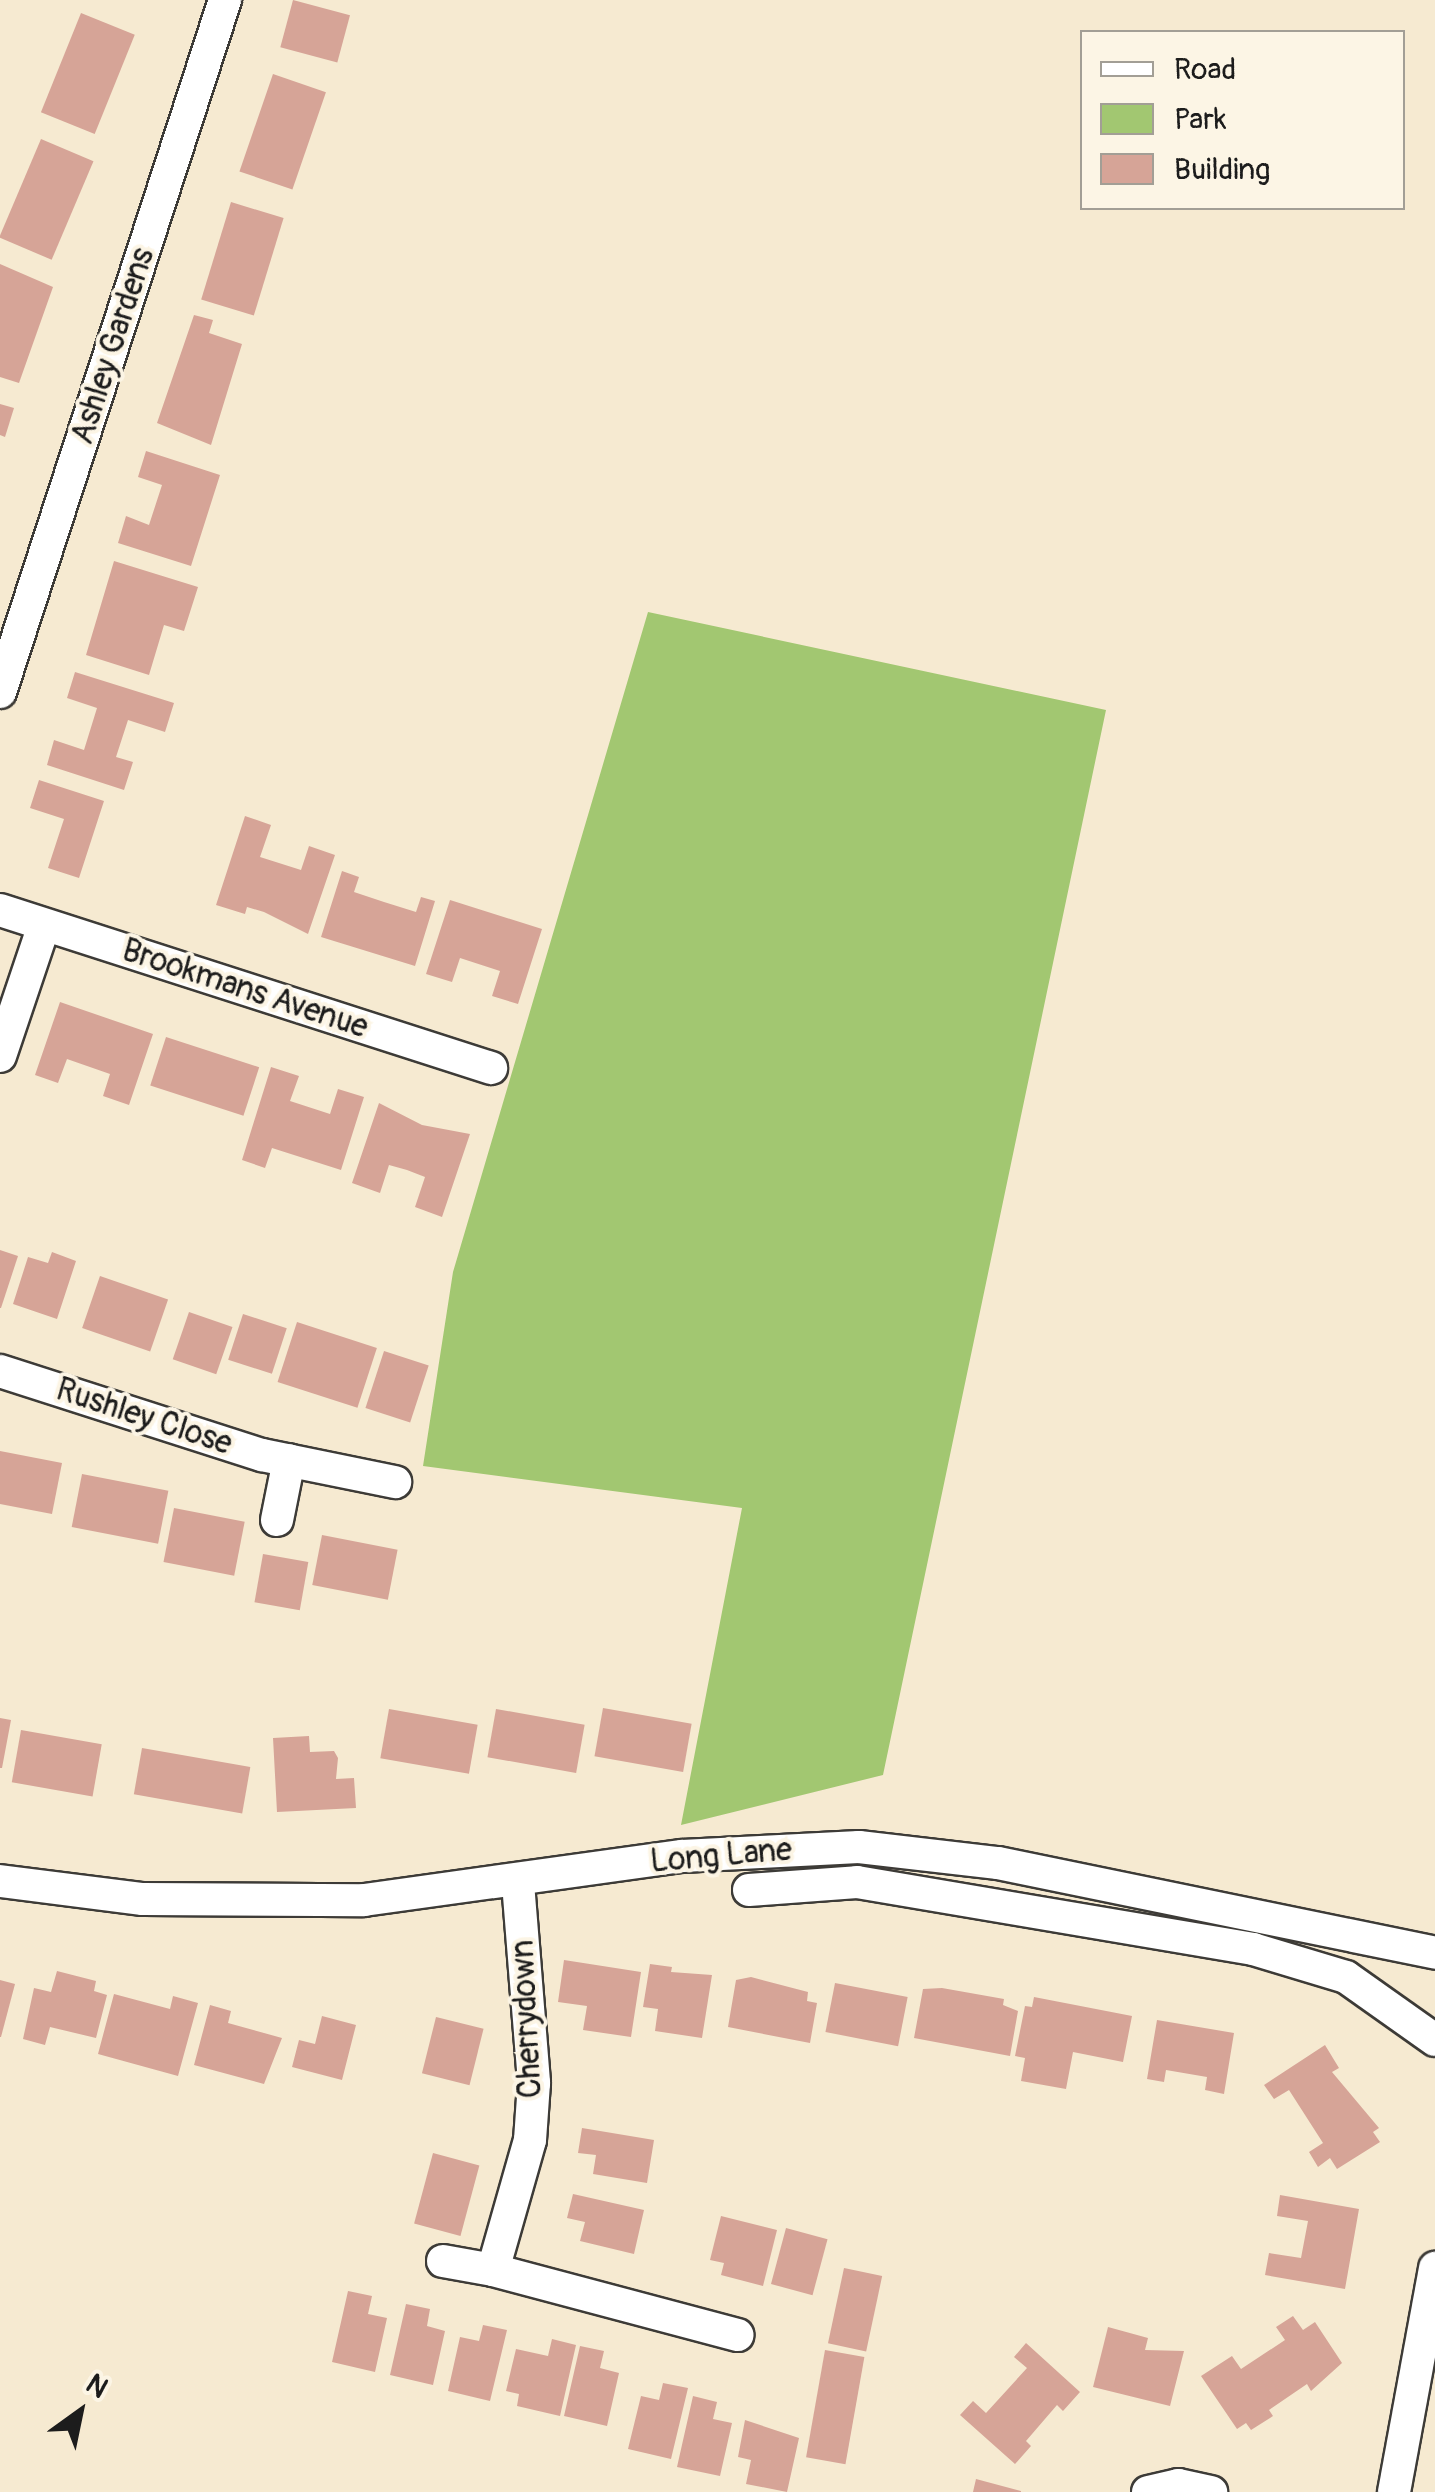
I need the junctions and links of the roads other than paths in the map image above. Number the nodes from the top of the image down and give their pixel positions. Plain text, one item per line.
1 (225, 0) edge
2 (0, 692) edge
3 (0, 910) edge
4 (44, 925) junction
5 (0, 1056) edge
6 (491, 1068) dead end
7 (0, 1372) edge
8 (289, 1460) junction
9 (394, 1482) dead end
10 (277, 1520) dead end
11 (859, 1846) junction
12 (0, 1881) edge
13 (857, 1882) junction
14 (518, 1883) junction
15 (749, 1890) dead end
16 (1152, 1893) junction
17 (1261, 1916) junction
18 (1146, 1928) junction
19 (1253, 1948) junction
20 (1435, 1953) edge
21 (1435, 2040) edge
22 (443, 2261) dead end
23 (1435, 2268) edge
24 (493, 2270) junction
25 (738, 2334) dead end
26 (1148, 2492) edge
27 (1211, 2492) edge
28 (1394, 2492) edge

1 - 2 street, Ashley Gardens
3 - 4 street, Brookmans Avenue
4 - 5 street
4 - 6 street, Brookmans Avenue
7 - 8 street, Rushley Close
8 - 9 street, Rushley Close
8 - 10 street
11 - 13 street
11 - 14 street, Long Lane
11 - 16 street, Long Lane
12 - 14 street, Long Lane
13 - 15 street
13 - 18 street
14 - 24 street, Cherrydown
16 - 17 street, Long Lane
16 - 18 street
17 - 19 street
17 - 20 street, Long Lane
18 - 19 street
19 - 21 street
22 - 24 street
23 - 28 street
24 - 25 street
26 - 27 street

